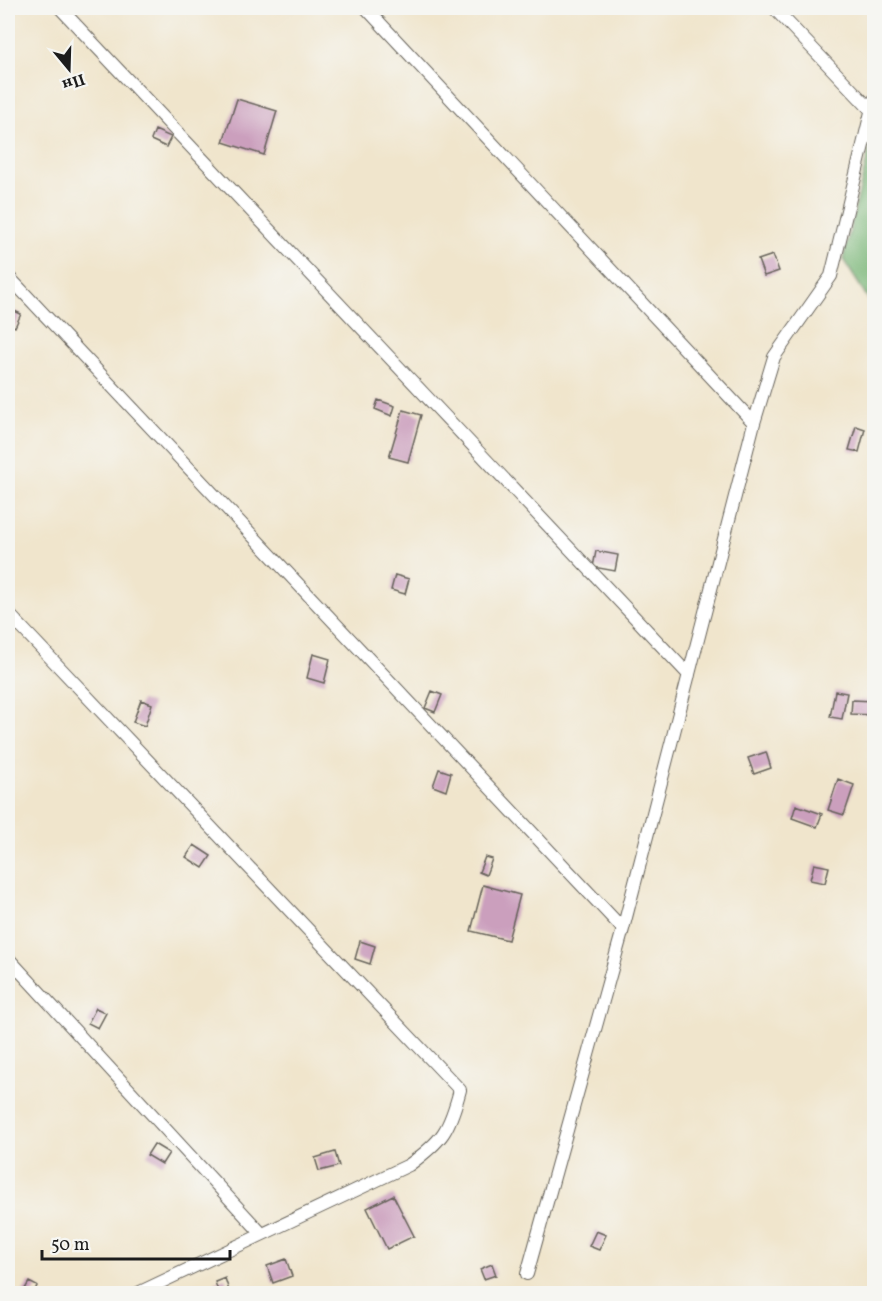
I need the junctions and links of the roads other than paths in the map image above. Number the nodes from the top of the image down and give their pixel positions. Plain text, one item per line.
1 (60, 8) edge
2 (366, 8) edge
3 (774, 8) edge
4 (873, 105) edge
5 (8, 276) edge
6 (754, 423) junction
7 (8, 613) edge
8 (689, 675) junction
9 (623, 929) junction
10 (8, 958) edge
11 (262, 1234) junction
12 (527, 1274) dead end
13 (136, 1293) edge

1 - 8 lane
2 - 6 lane
3 - 4 lane
4 - 6 lane
5 - 9 lane
6 - 8 lane
7 - 11 lane
8 - 9 lane
9 - 12 lane
10 - 11 lane
11 - 13 lane

